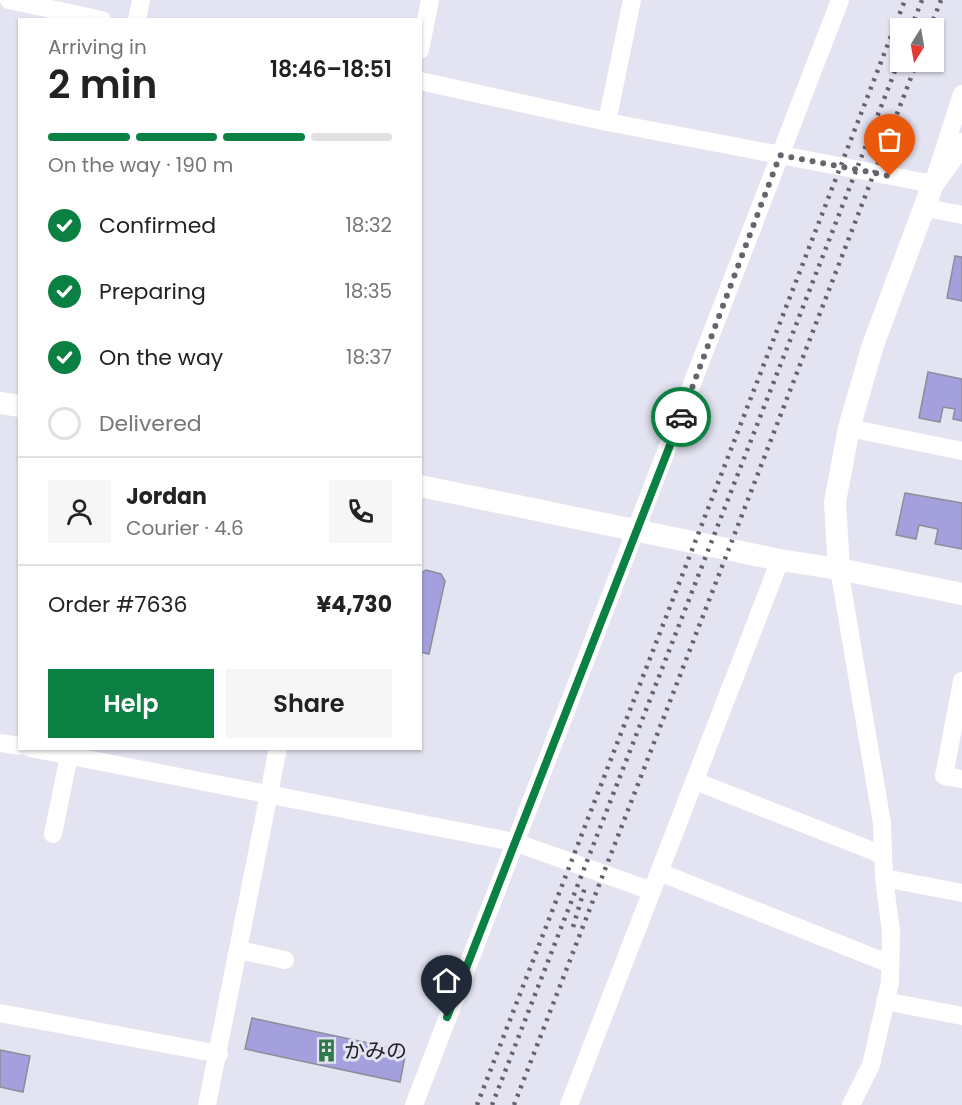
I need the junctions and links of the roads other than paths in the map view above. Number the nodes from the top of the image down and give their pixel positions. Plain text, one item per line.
1 (9, 0) edge
2 (141, 0) edge
3 (430, 0) edge
4 (632, 0) edge
5 (840, 0) edge
6 (93, 18) edge
7 (136, 18) edge
8 (422, 40) edge
9 (422, 81) edge
10 (962, 94) edge
11 (607, 122) junction
12 (962, 144) edge
13 (780, 155) junction
14 (933, 184) junction
15 (927, 208) junction
16 (962, 215) edge
17 (0, 403) edge
18 (18, 406) edge
19 (849, 428) junction
20 (962, 451) edge
21 (422, 486) edge
22 (637, 531) junction
23 (780, 560) junction
24 (839, 569) junction
25 (962, 594) edge
26 (962, 681) edge
27 (0, 743) edge
28 (18, 746) edge
29 (40, 750) edge
30 (278, 750) edge
31 (69, 756) junction
32 (962, 780) edge
33 (694, 781) junction
34 (269, 796) junction
35 (52, 834) dead end
36 (514, 842) junction
37 (883, 855) junction
38 (659, 872) junction
39 (884, 878) junction
40 (652, 891) junction
41 (962, 893) edge
42 (239, 950) junction
43 (285, 960) dead end
44 (890, 964) junction
45 (885, 1001) junction
46 (0, 1013) edge
47 (962, 1016) edge
48 (219, 1054) junction
49 (207, 1105) edge
50 (414, 1105) edge
51 (569, 1105) edge
52 (851, 1105) edge

1 - 6 street
2 - 7 street
3 - 8 street
4 - 11 street
5 - 13 street
9 - 11 street
10 - 14 street
11 - 13 street
12 - 14 street
13 - 14 street
13 - 22 street
14 - 15 street
15 - 16 street
15 - 19 street
17 - 18 street
19 - 20 street
19 - 24 street
21 - 22 street
22 - 23 street
22 - 36 street
23 - 24 street
23 - 33 street
24 - 25 street
24 - 37 street
26 - 32 street
27 - 28 street
29 - 31 street
30 - 34 street
31 - 34 street
31 - 35 street
33 - 37 street
33 - 38 street
34 - 36 street
34 - 42 street
36 - 40 street
36 - 50 street
37 - 39 street
38 - 40 street
38 - 44 street
39 - 41 street
39 - 44 street
40 - 51 street
42 - 43 street
42 - 48 street
44 - 45 street
45 - 47 street
45 - 52 street
46 - 48 street
48 - 49 street

